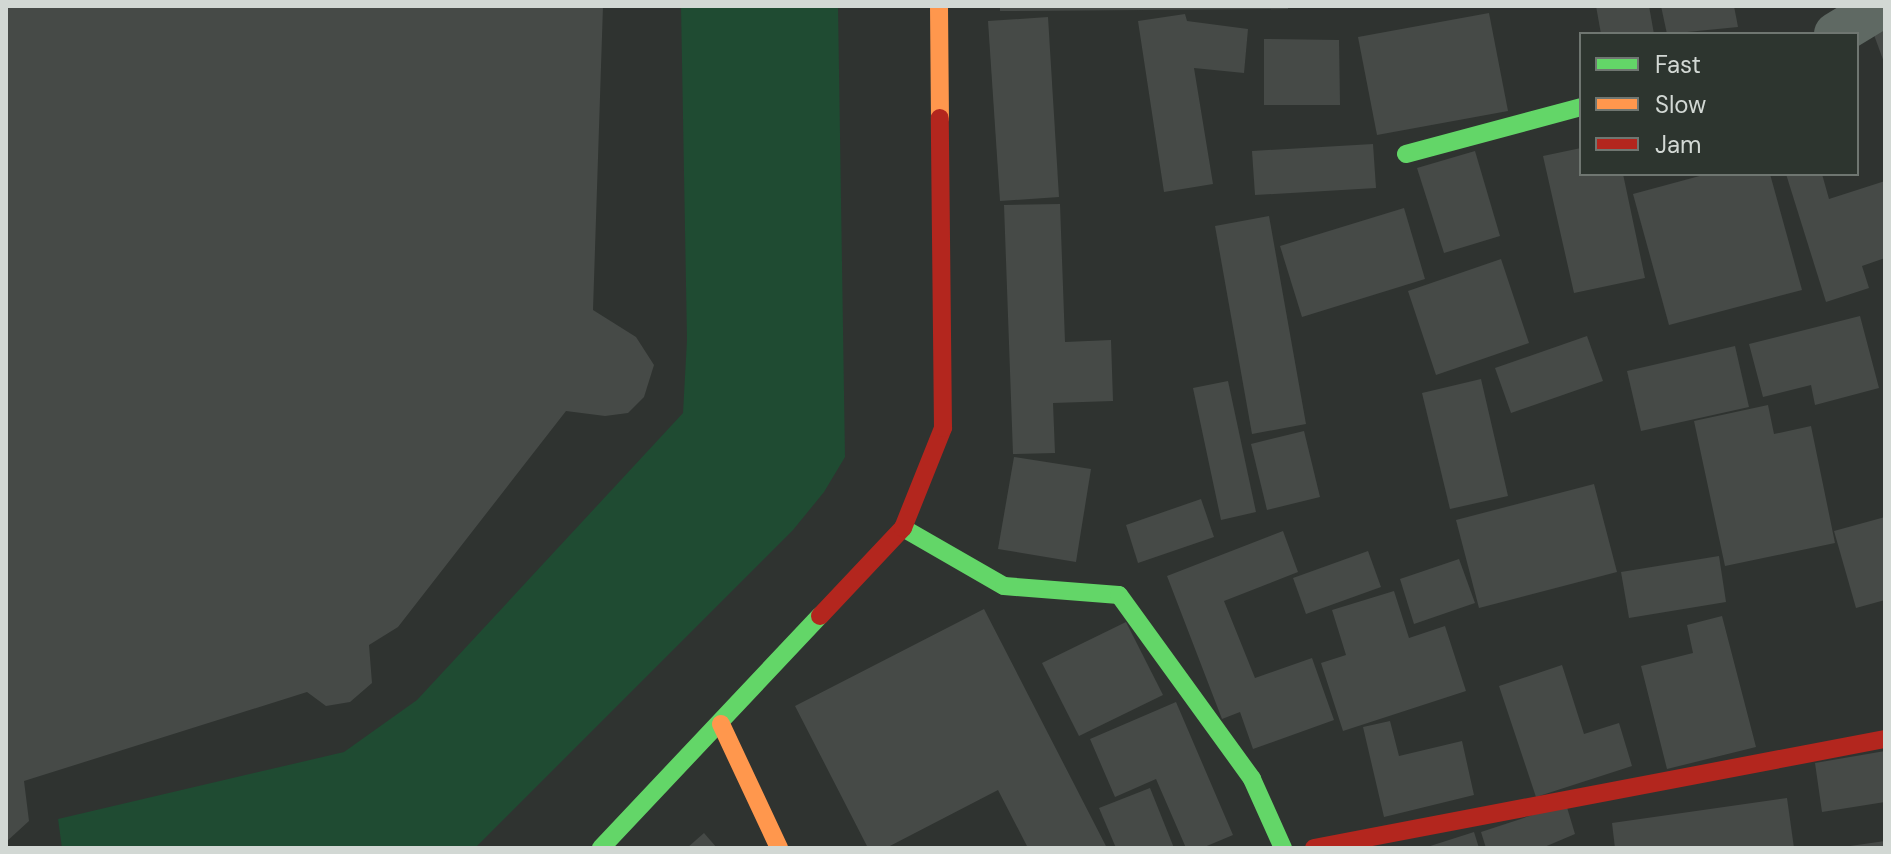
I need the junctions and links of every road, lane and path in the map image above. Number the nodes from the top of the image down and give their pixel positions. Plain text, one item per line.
1 (939, 6) edge
2 (1882, 6) edge
3 (1839, 32) edge
4 (1579, 108) edge
5 (1406, 154) dead end
6 (903, 528) junction
7 (721, 724) junction
8 (1885, 739) edge
9 (601, 848) edge
10 (779, 848) edge
11 (1283, 848) edge
12 (1314, 848) edge

1 - 6 street
2 - 3 street
4 - 5 street
6 - 7 street
6 - 11 street
7 - 9 street
7 - 10 street
8 - 12 street

